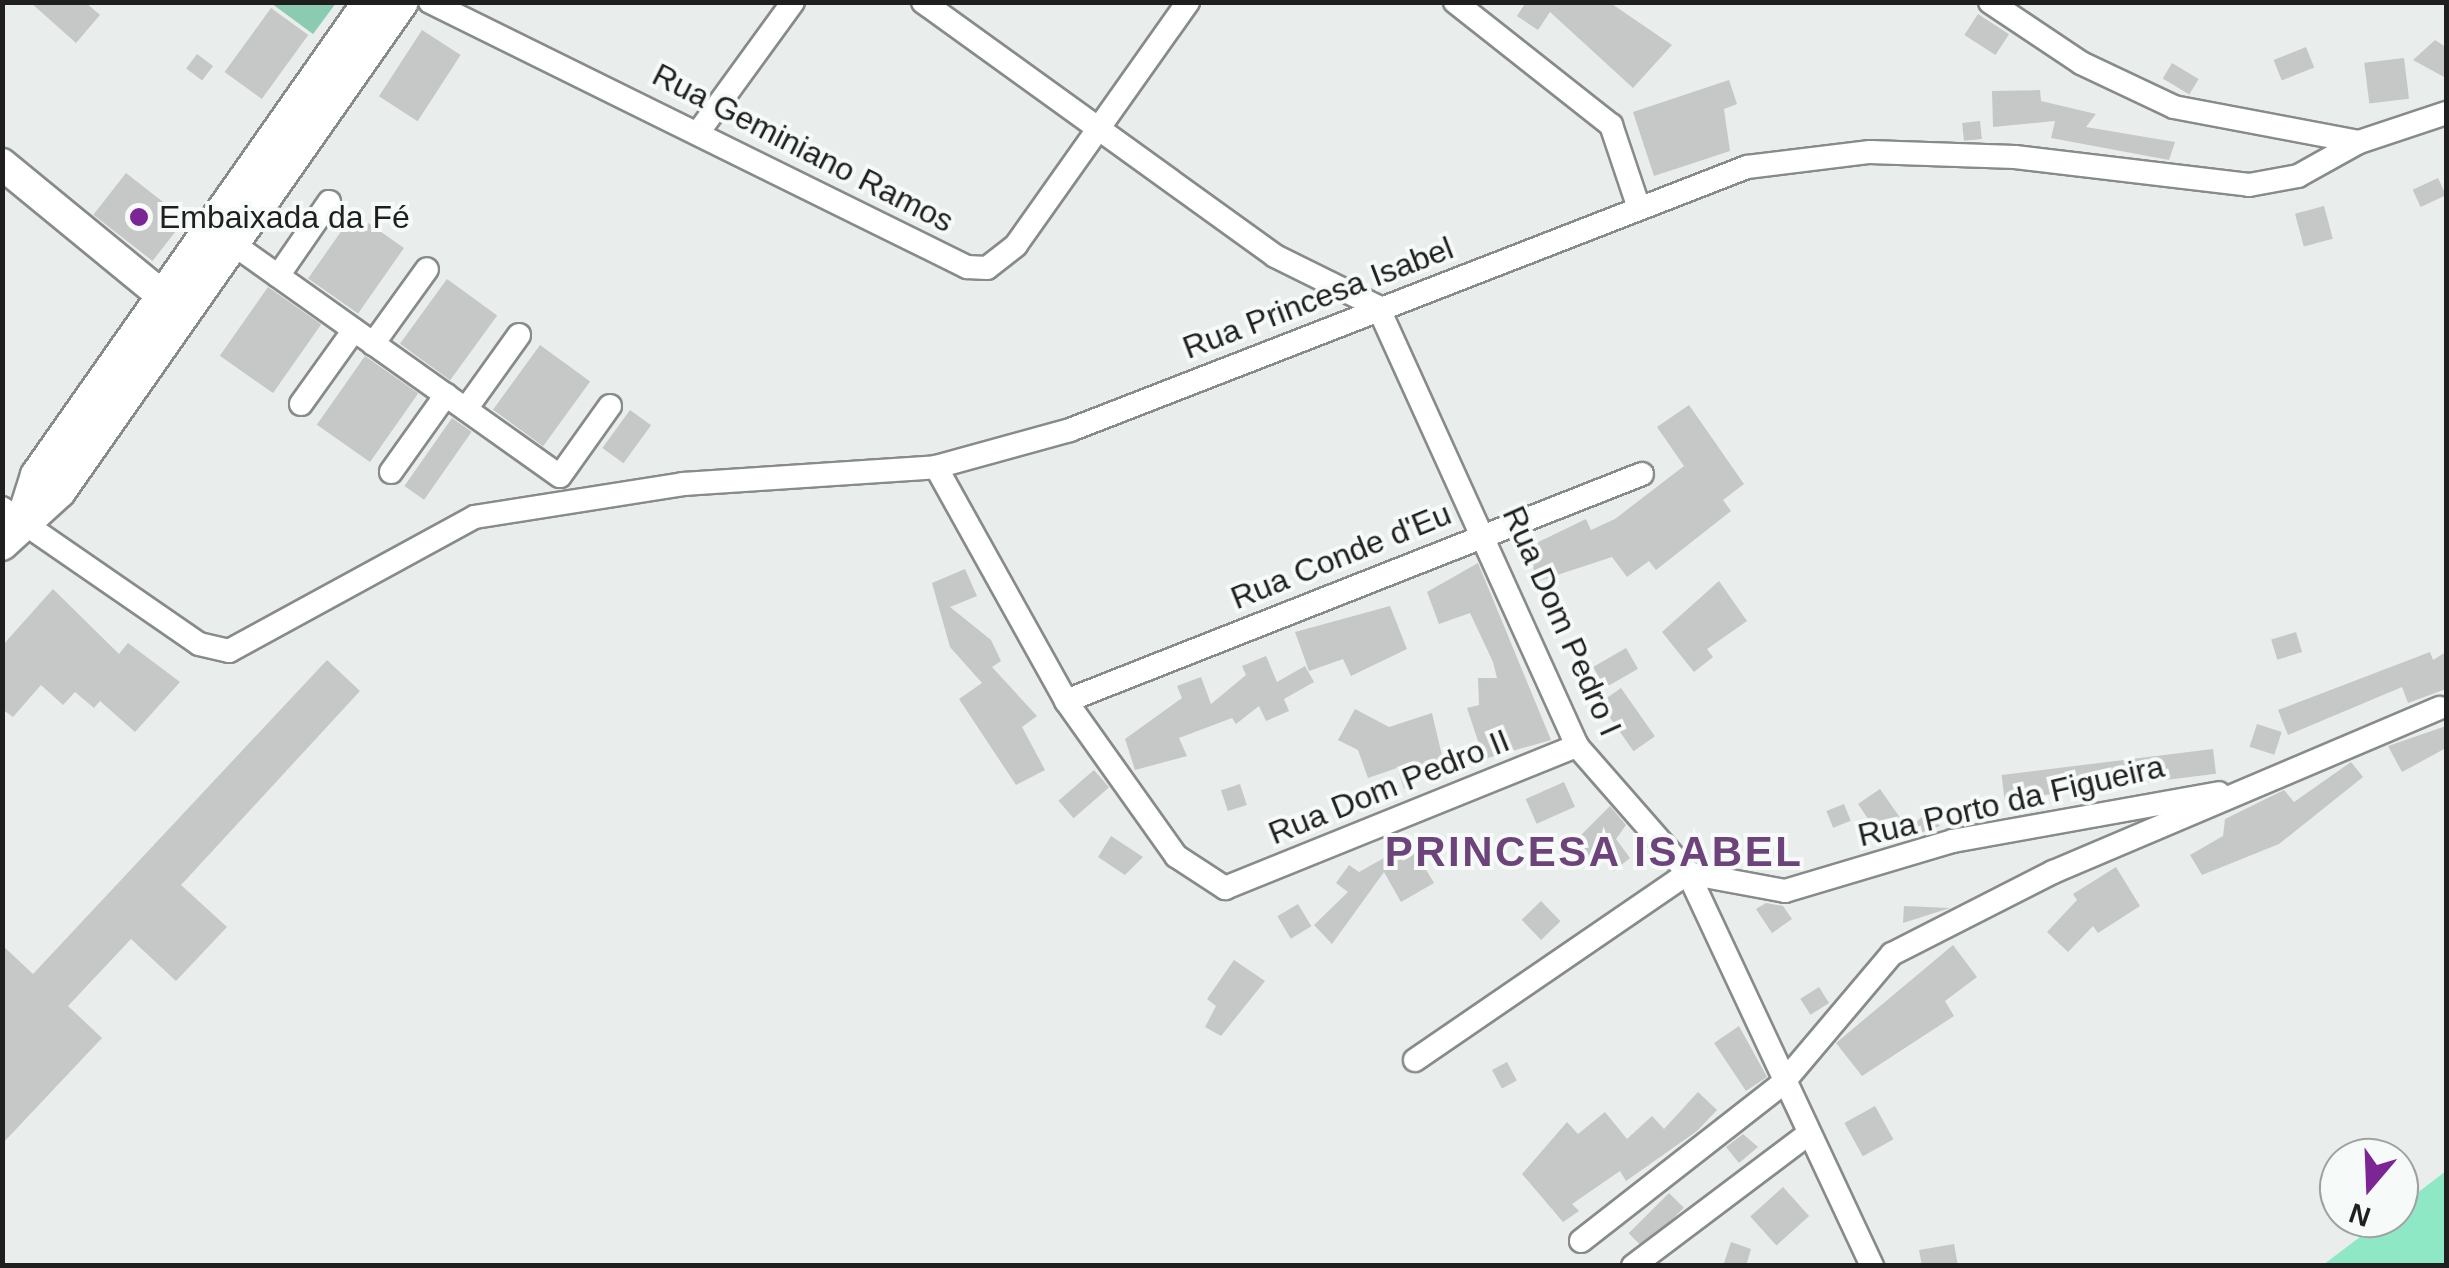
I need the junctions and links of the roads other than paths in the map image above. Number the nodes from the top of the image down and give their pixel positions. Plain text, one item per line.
1 (368, 2) edge
2 (403, 2) edge
3 (430, 2) edge
4 (793, 2) edge
5 (923, 2) edge
6 (1188, 2) edge
7 (1455, 2) edge
8 (1990, 2) edge
9 (2446, 113) edge
10 (700, 130) junction
11 (1096, 130) junction
12 (2359, 142) junction
13 (281, 153) junction
14 (2, 164) edge
15 (329, 202) dead end
16 (1639, 208) junction
17 (236, 246) junction
18 (426, 269) dead end
19 (278, 276) junction
20 (164, 296) junction
21 (1378, 307) junction
22 (188, 316) junction
23 (518, 335) dead end
24 (364, 337) junction
25 (456, 402) junction
26 (301, 404) dead end
27 (610, 406) dead end
28 (936, 467) junction
29 (391, 472) dead end
30 (1642, 474) dead end
31 (12, 514) edge
32 (1487, 533) junction
33 (2, 545) edge
34 (1066, 700) junction
35 (2440, 708) dead end
36 (1576, 746) junction
37 (2233, 793) junction
38 (1688, 873) junction
39 (1414, 1060) dead end
40 (1782, 1084) junction
41 (1808, 1134) junction
42 (1581, 1241) dead end
43 (1633, 1266) edge
44 (1872, 1266) edge

1 - 13 street
2 - 13 street
3 - 10 street, Rua Geminiano Ramos
4 - 10 street
5 - 11 street
6 - 11 street
7 - 16 street
8 - 12 street
9 - 12 street, Rua Princesa Isabel
10 - 11 street, Rua Geminiano Ramos
11 - 21 street
12 - 16 street, Rua Princesa Isabel
13 - 17 street
13 - 20 street
14 - 20 street
15 - 19 street
16 - 21 street, Rua Princesa Isabel
17 - 19 street
17 - 22 street
18 - 24 street
19 - 24 street
20 - 22 street
20 - 31 street
21 - 28 street, Rua Princesa Isabel
21 - 32 street, Rua Dom Pedro I
22 - 31 street
23 - 25 street
24 - 25 street
24 - 26 street
25 - 27 street
25 - 29 street
28 - 31 street, Rua Princesa Isabel
28 - 34 street
30 - 32 street, Rua Conde d'Eu
31 - 33 street
32 - 34 street, Rua Conde d'Eu
32 - 36 street, Rua Dom Pedro I
34 - 36 street, Rua Dom Pedro II
35 - 37 street, Rua Porto da Figueira
36 - 38 street, Rua Dom Pedro I
37 - 38 street, Rua Porto da Figueira
37 - 40 street, Rua Porto da Figueira
38 - 39 street
38 - 40 street, Rua Dom Pedro I
40 - 41 street, Rua Dom Pedro I
40 - 42 street, Rua Porto da Figueira
41 - 43 street
41 - 44 street, Rua Dom Pedro I

